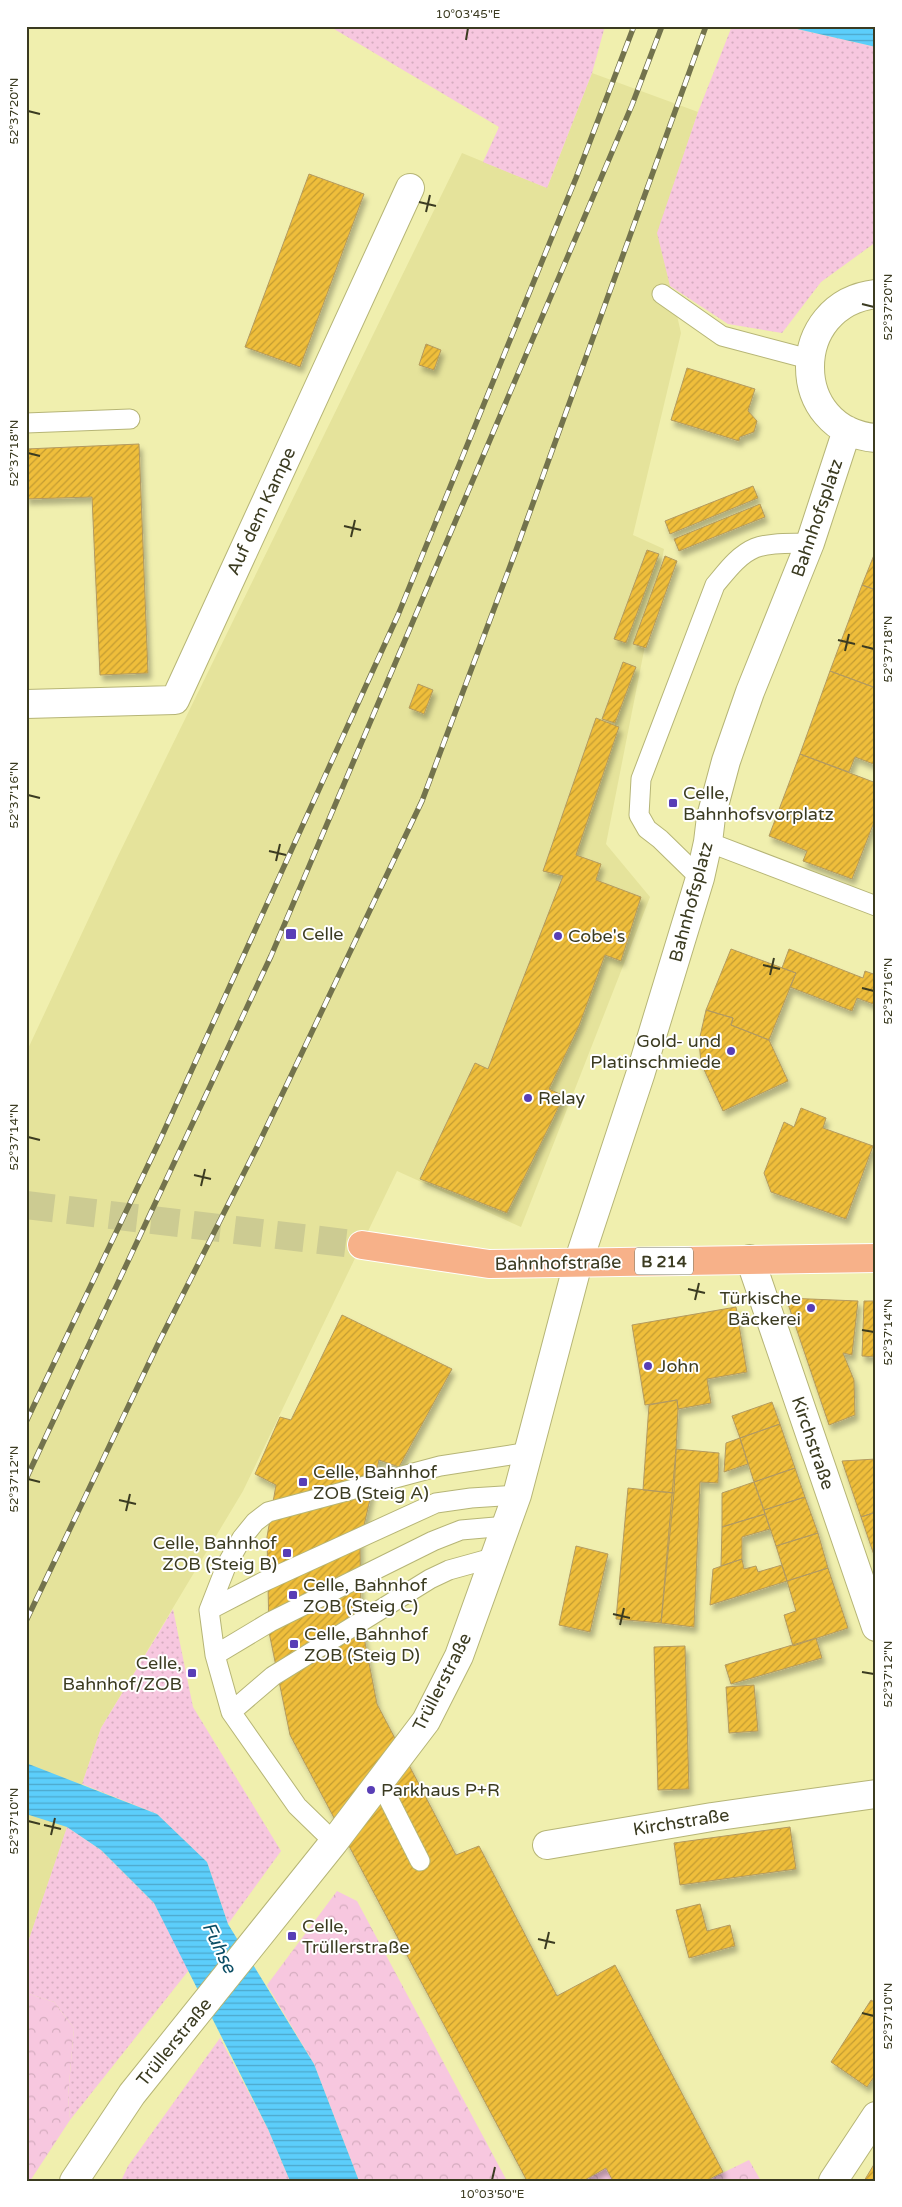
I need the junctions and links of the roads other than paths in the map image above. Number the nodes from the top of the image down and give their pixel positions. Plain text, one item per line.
1 (410, 188) dead end
2 (662, 294) dead end
3 (876, 294) edge
4 (809, 360) junction
5 (130, 419) dead end
6 (26, 423) edge
7 (847, 430) junction
8 (876, 438) edge
9 (810, 543) junction
10 (26, 704) edge
11 (708, 842) junction
12 (700, 878) junction
13 (876, 906) edge
14 (362, 1245) tunnel mouth
15 (876, 1258) edge
16 (750, 1259) junction
17 (578, 1263) junction
18 (530, 1452) junction
19 (518, 1495) junction
20 (507, 1526) junction
21 (496, 1558) junction
22 (209, 1610) junction
23 (876, 1627) edge
24 (215, 1655) junction
25 (231, 1712) junction
26 (380, 1782) junction
27 (876, 1794) edge
28 (334, 1842) junction
29 (546, 1845) dead end
30 (420, 1861) dead end
31 (876, 2116) edge
32 (74, 2181) edge
33 (833, 2181) edge

1 - 10 street, Auf dem Kampe
2 - 4 lane
3 - 4 street
4 - 7 street
5 - 6 lane
7 - 8 street
7 - 9 street, Bahnhofsplatz
9 - 11 street, Bahnhofsplatz
9 - 12 lane
11 - 12 street, Bahnhofsplatz
11 - 13 lane
12 - 17 street, Bahnhofsplatz
14 - 17 main road, Bahnhofstraße / B 214
15 - 16 main road, Bahnhofstraße / B 214
16 - 17 main road, Bahnhofstraße / B 214
16 - 23 street, Kirchstraße
17 - 18 street, Trüllerstraße
18 - 19 street, Trüllerstraße
18 - 22 lane
19 - 20 street, Trüllerstraße
19 - 22 lane
20 - 21 street, Trüllerstraße
20 - 24 lane
21 - 25 lane
21 - 26 street, Trüllerstraße
22 - 24 lane
24 - 25 lane
25 - 28 lane
26 - 28 street, Trüllerstraße
26 - 30 lane
27 - 29 street, Kirchstraße
28 - 32 street, Trüllerstraße
31 - 33 street

